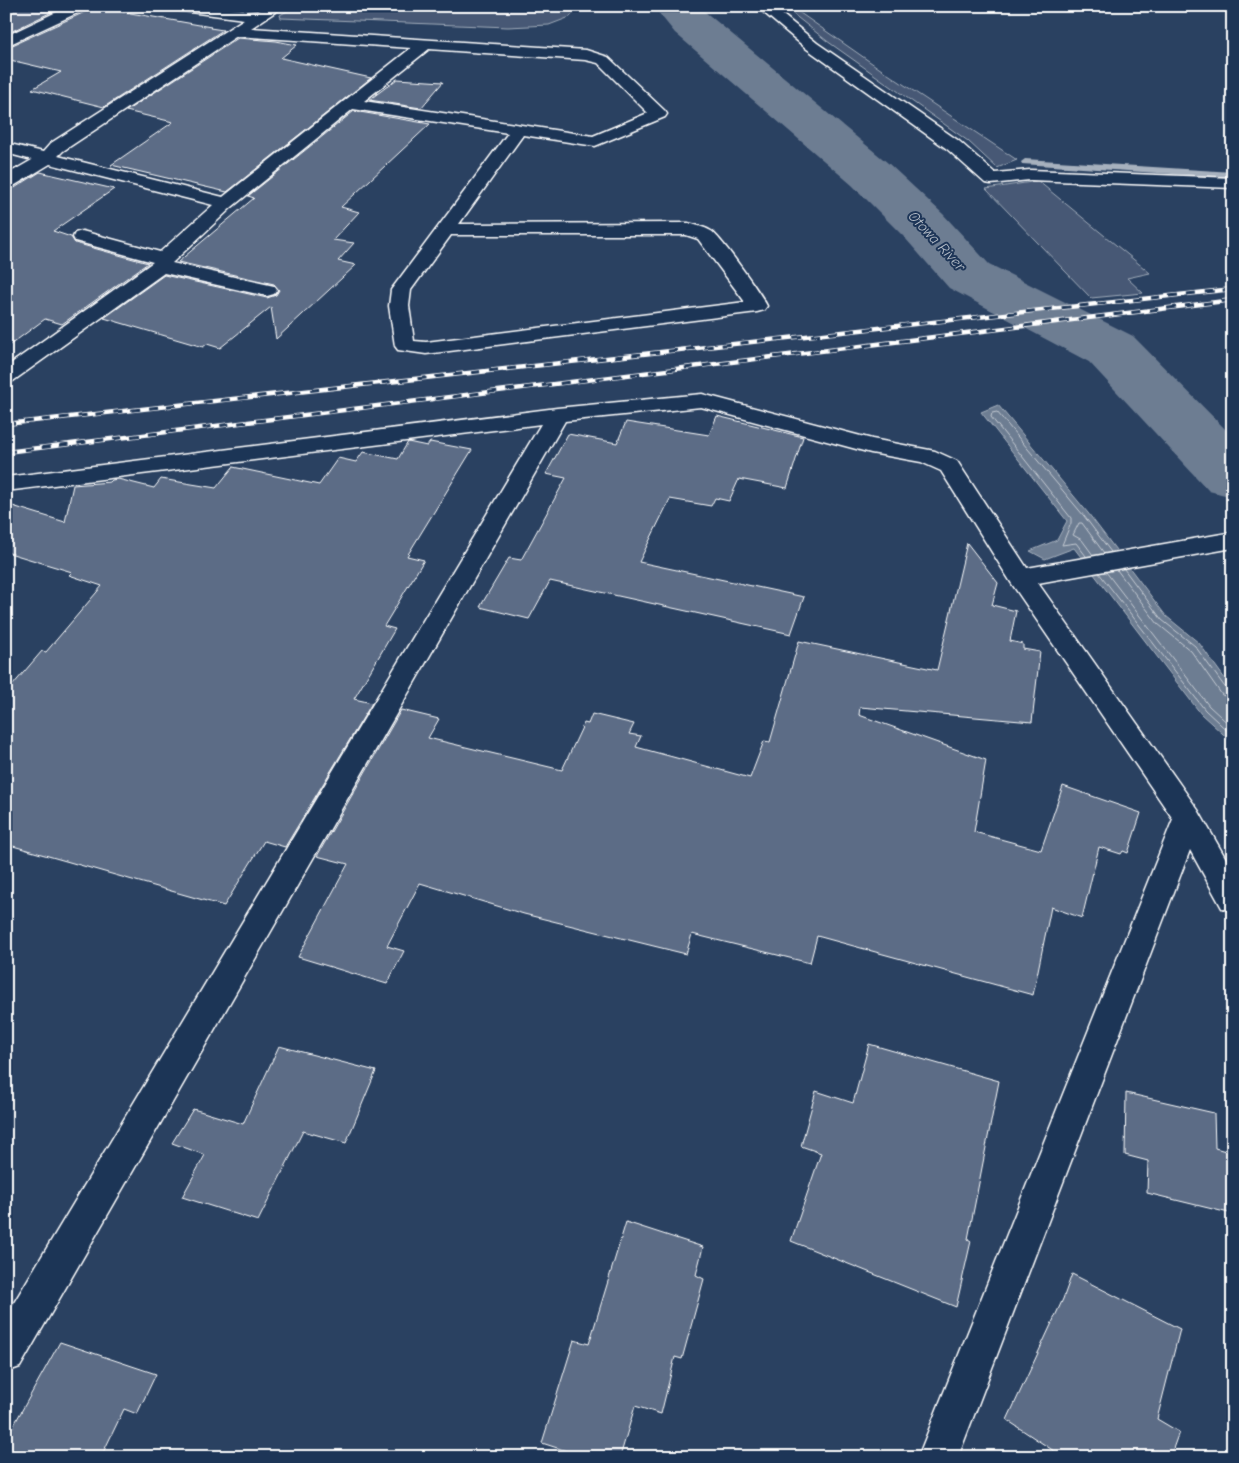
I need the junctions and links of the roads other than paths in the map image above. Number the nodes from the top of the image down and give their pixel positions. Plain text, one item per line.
1 (81, 6) edge
2 (174, 6) edge
3 (277, 6) edge
4 (763, 6) edge
5 (259, 16) junction
6 (234, 31) junction
7 (6, 42) edge
8 (424, 44) junction
9 (350, 104) junction
10 (519, 129) junction
11 (6, 148) edge
12 (46, 158) junction
13 (6, 183) edge
14 (1233, 183) edge
15 (226, 203) junction
16 (446, 229) junction
17 (82, 237) dead end
18 (163, 262) junction
19 (267, 290) dead end
20 (6, 377) edge
21 (557, 415) junction
22 (6, 484) edge
23 (1233, 540) edge
24 (1033, 575) junction
25 (1188, 818) junction
26 (1233, 899) edge
27 (6, 1353) edge
28 (938, 1457) edge

1 - 7 street
2 - 5 street
3 - 5 street
4 - 14 street
5 - 6 street
6 - 8 street
6 - 12 street
8 - 9 street
8 - 10 street
9 - 10 street
9 - 15 street
10 - 16 street
11 - 12 street
12 - 13 street
12 - 15 street
15 - 18 street
16 - 16 street
17 - 18 street
18 - 19 street
18 - 20 street
21 - 22 street
21 - 24 street
21 - 27 street
23 - 24 street
24 - 25 street
25 - 26 street
25 - 28 street

